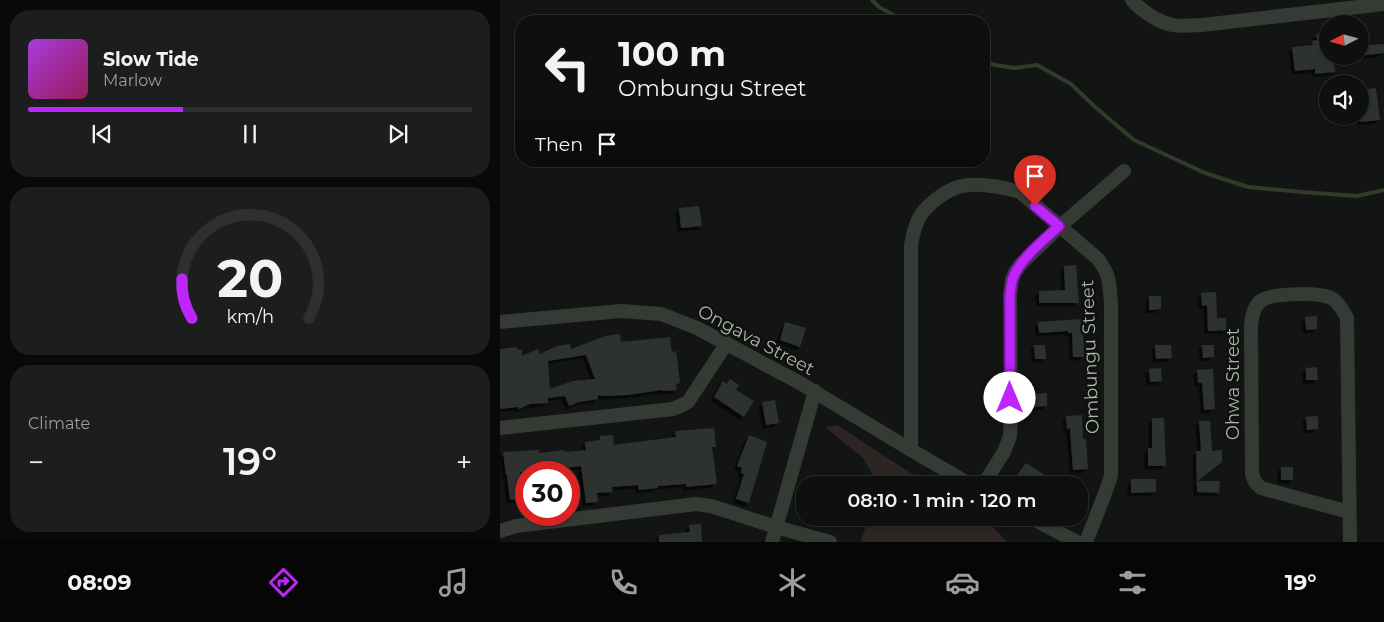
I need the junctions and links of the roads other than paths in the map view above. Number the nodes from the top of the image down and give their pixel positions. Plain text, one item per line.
1 (1132, 0) edge
2 (1384, 4) edge
3 (1124, 170) dead end
4 (1059, 226) junction
5 (500, 322) edge
6 (726, 344) junction
7 (815, 391) junction
8 (500, 428) edge
9 (911, 450) junction
10 (956, 476) edge
11 (989, 476) edge
12 (1349, 512) junction
13 (1046, 526) edge
14 (776, 527) junction
15 (500, 531) edge
16 (772, 542) edge
17 (830, 542) edge
18 (1077, 542) edge
19 (1086, 542) edge
20 (1350, 542) edge

1 - 2 street
3 - 4 street
4 - 9 street, Ombungu Street
4 - 11 street
4 - 19 street, Ombungu Street
5 - 6 street, Ongava Street
6 - 7 street, Ongava Street
6 - 8 street
7 - 9 street, Ongava Street
7 - 14 street
9 - 10 street, Ongava Street
12 - 12 street, Ohwa Street
12 - 20 street, Ohwa Street
13 - 18 street
14 - 15 street
14 - 16 street
14 - 17 street

